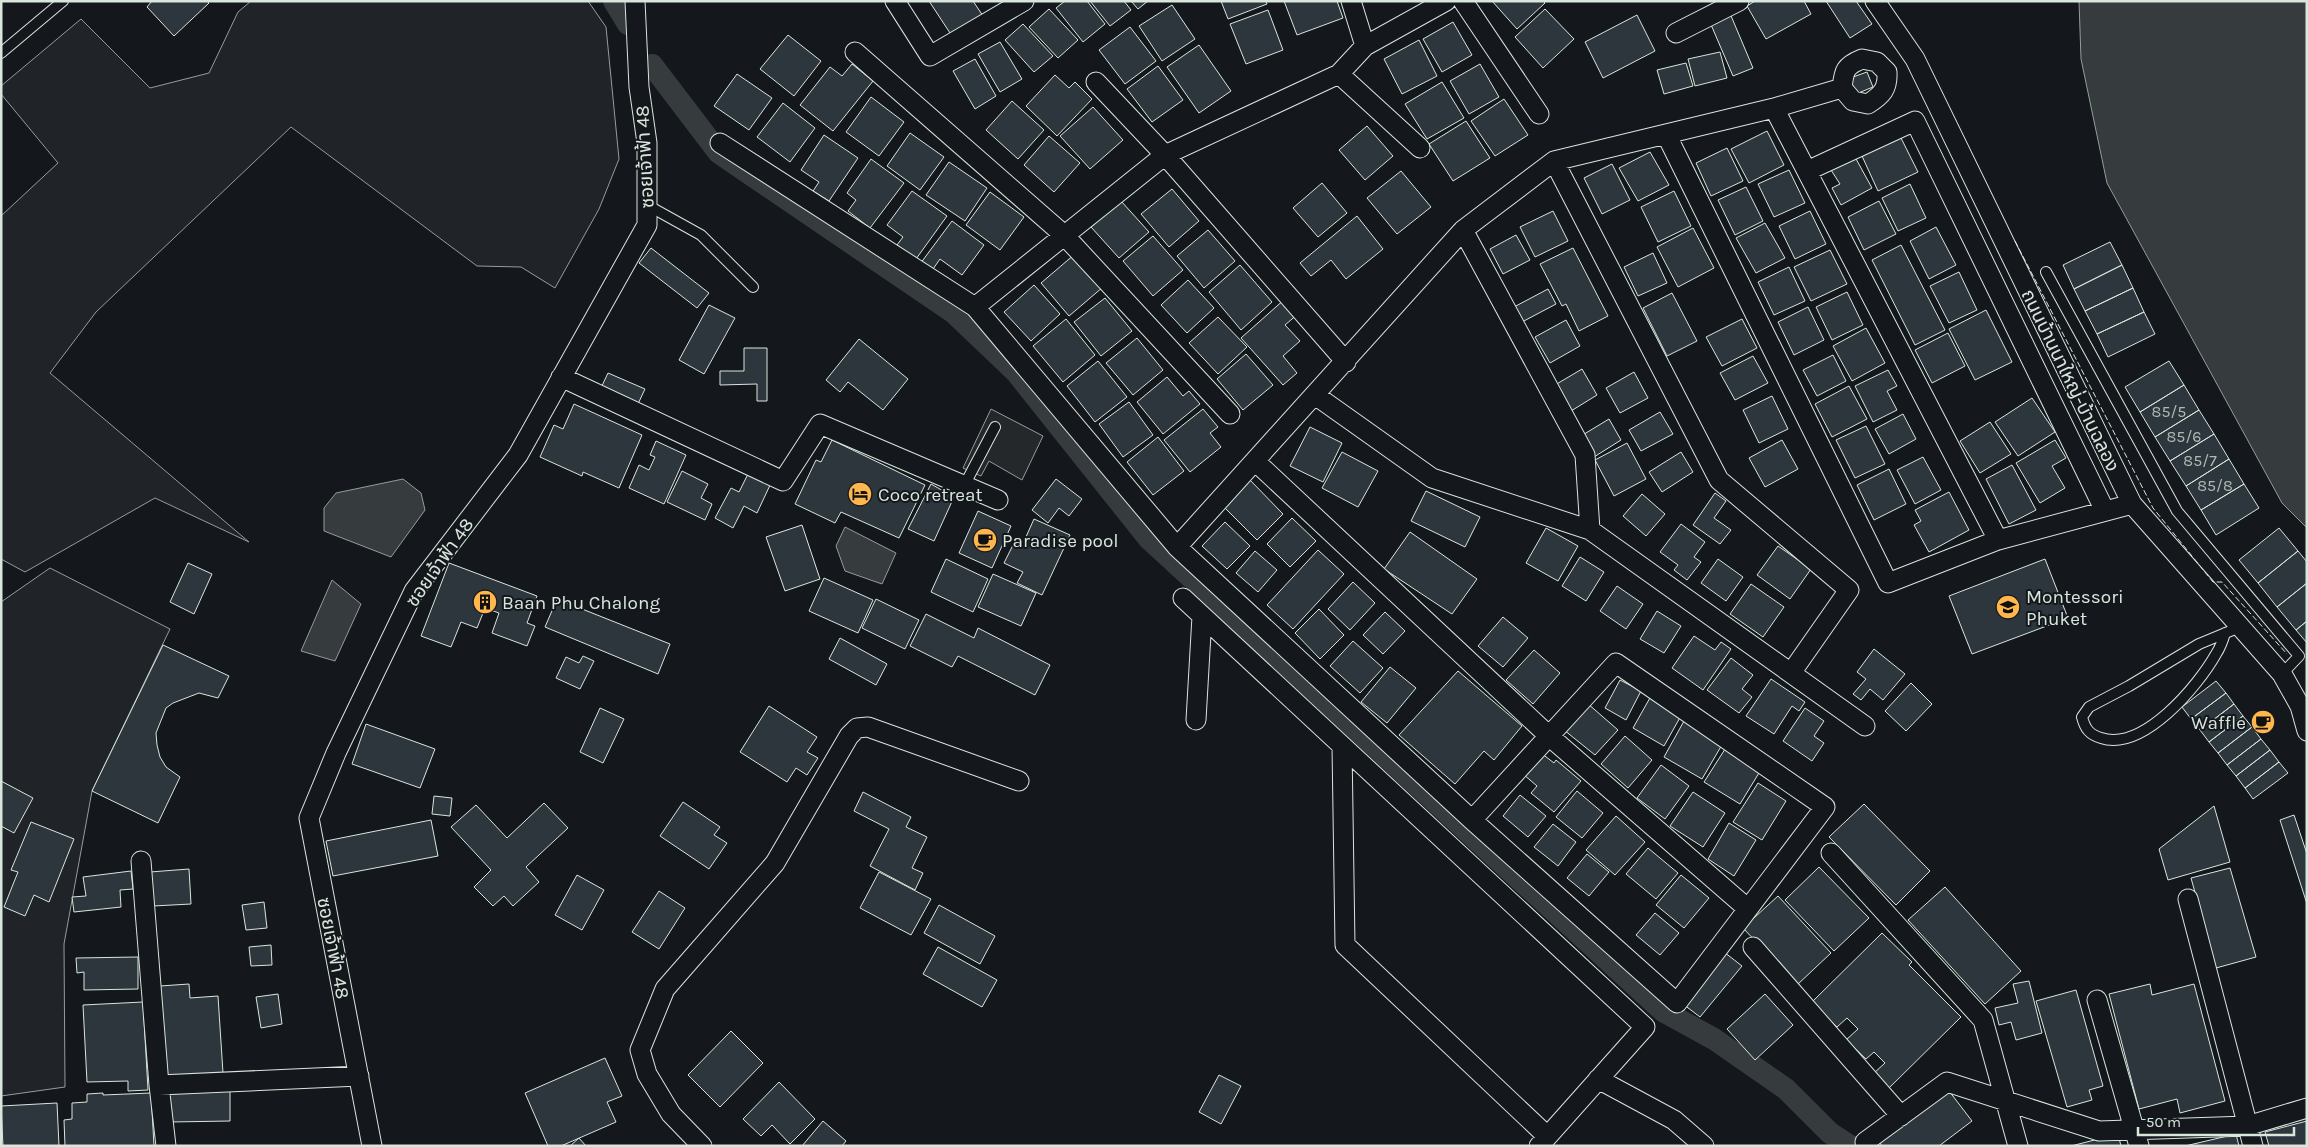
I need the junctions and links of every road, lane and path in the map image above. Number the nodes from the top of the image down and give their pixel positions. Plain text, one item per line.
1 (63, 1) edge
2 (635, 1) edge
3 (895, 1) edge
4 (1024, 1) edge
5 (1350, 1) edge
6 (1446, 1) edge
7 (1463, 1) edge
8 (1739, 1) edge
9 (1875, 1) edge
10 (1676, 33) dead end
11 (1365, 46) junction
12 (856, 52) dead end
13 (1, 53) edge
14 (1915, 59) junction
15 (1887, 72) junction
16 (1339, 74) junction
17 (1096, 82) dead end
18 (1842, 88) junction
19 (1774, 108) junction
20 (1539, 114) dead end
21 (1666, 134) junction
22 (720, 143) dead end
23 (1420, 148) dead end
24 (1165, 155) junction
25 (1554, 161) junction
26 (1807, 171) junction
27 (647, 205) junction
28 (1463, 230) junction
29 (1064, 235) junction
30 (2046, 272) dead end
31 (753, 287) dead end
32 (975, 307) junction
33 (1346, 362) junction
34 (561, 377) junction
35 (1315, 395) junction
36 (1230, 414) dead end
37 (995, 427) dead end
38 (1255, 461) junction
39 (964, 486) junction
40 (998, 500) dead end
41 (2132, 504) junction
42 (2106, 511) junction
43 (1590, 530) junction
44 (1998, 540) junction
45 (1177, 547) junction
46 (1184, 598) dead end
47 (1202, 616) junction
48 (2233, 630) junction
49 (1791, 673) junction
50 (2282, 674) junction
51 (2303, 705) edge
52 (1196, 720) dead end
53 (1864, 726) dead end
54 (2307, 731) edge
55 (1549, 736) junction
56 (1342, 746) junction
57 (1019, 781) dead end
58 (1472, 820) junction
59 (1831, 853) dead end
60 (141, 862) dead end
61 (2188, 898) dead end
62 (1748, 909) junction
63 (1753, 947) dead end
64 (2097, 1000) dead end
65 (359, 1076) junction
66 (1598, 1078) junction
67 (159, 1085) junction
68 (2006, 1101) junction
69 (2307, 1108) edge
70 (1901, 1116) junction
71 (2247, 1126) junction
72 (2137, 1138) edge
73 (1543, 1141) edge
74 (1865, 1142) dead end
75 (166, 1146) edge
76 (372, 1146) edge
77 (702, 1146) edge
78 (1704, 1146) edge
79 (2018, 1146) edge
80 (2253, 1146) edge

1 - 13 lane
2 - 27 street, ซอยเจ้าฟ้า 48
3 - 4 street
5 - 11 street
6 - 11 street
7 - 20 street
8 - 10 street
9 - 14 street, ถนนบ้านนาใหญ่-บ้านฉลอง
11 - 16 street
12 - 29 street
14 - 15 street
14 - 41 street, ถนนบ้านนาใหญ่-บ้านฉลอง
15 - 18 street
15 - 18 street
16 - 23 street
16 - 24 street
17 - 24 street
18 - 19 street
19 - 21 street
19 - 26 street
21 - 25 street
21 - 44 street
22 - 32 street
24 - 29 street
24 - 33 street
25 - 28 street
25 - 49 street
26 - 42 street
26 - 44 street
27 - 31 lane
27 - 34 street, ซอยเจ้าฟ้า 48
28 - 33 street
28 - 43 street
29 - 32 street
29 - 36 street
30 - 50 lane
32 - 45 street
33 - 35 street
34 - 39 street
34 - 65 street, ซอยเจ้าฟ้า 48
35 - 38 street
35 - 43 street
37 - 39 lane
38 - 45 street
38 - 55 street
39 - 40 street
41 - 42 street
41 - 48 street, ถนนบ้านนาใหญ่-บ้านฉลอง
42 - 44 street
43 - 49 street
45 - 58 street
46 - 47 street
47 - 52 street
47 - 56 street
48 - 48 lane
48 - 50 street, ถนนบ้านนาใหญ่-บ้านฉลอง
49 - 53 street
50 - 51 street, ถนนบ้านนาใหญ่-บ้านฉลอง
51 - 54 street, ถนนบ้านนาใหญ่-บ้านฉลอง
55 - 58 street
55 - 62 street
55 - 62 street
56 - 66 street
56 - 73 street
57 - 77 street
58 - 62 street
59 - 68 street
60 - 67 street
61 - 71 street
63 - 70 street
64 - 72 street
65 - 67 street
65 - 76 street, ซอยเจ้าฟ้า 48
66 - 73 street
66 - 78 street
67 - 75 street
68 - 70 street
68 - 72 street
68 - 79 street
69 - 71 street
70 - 74 street
71 - 72 street
71 - 80 street

